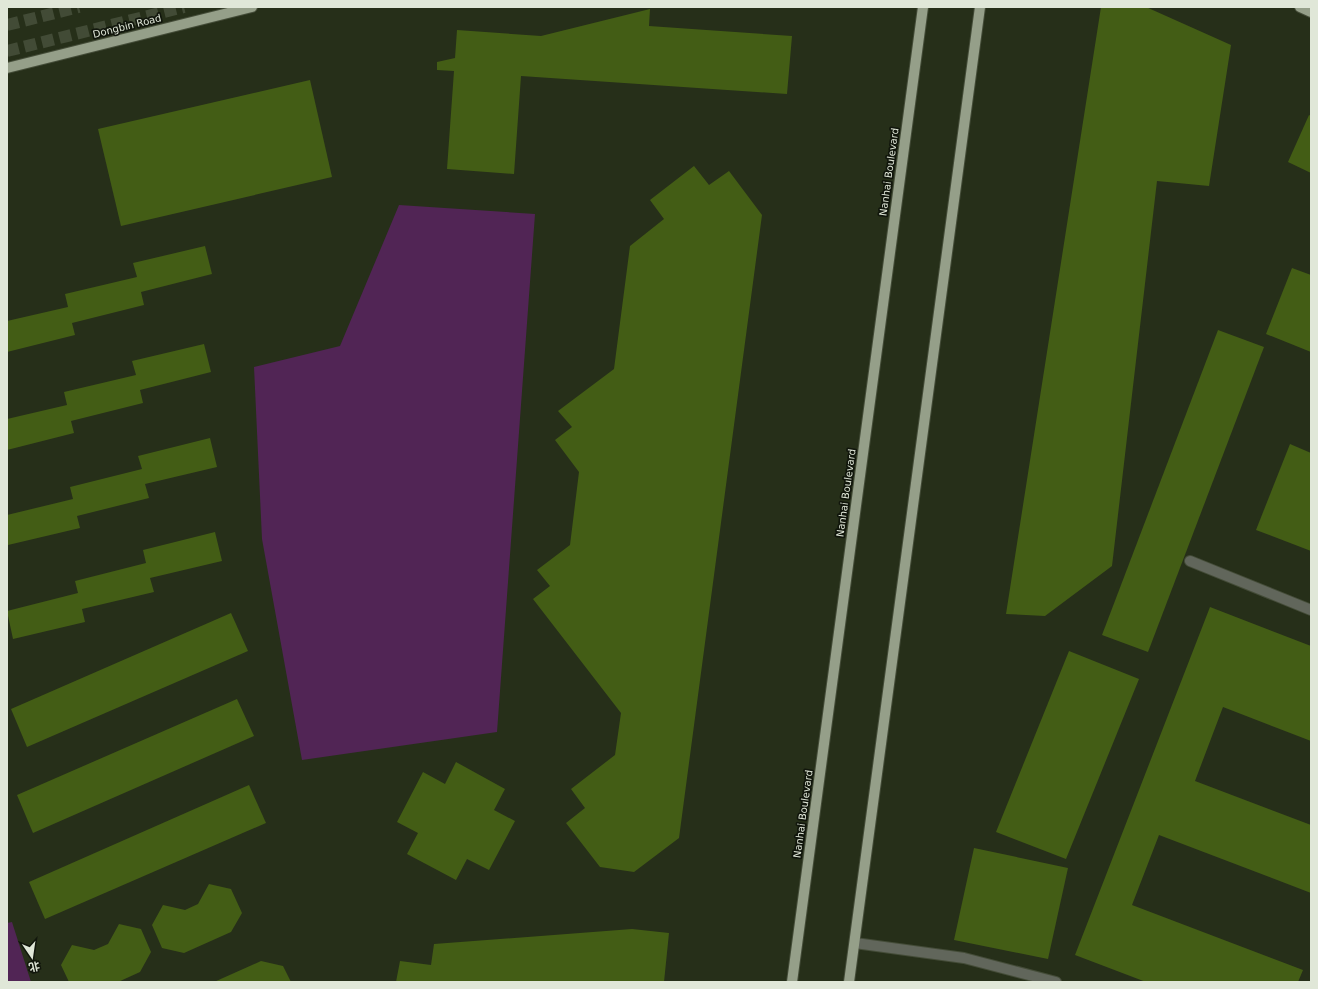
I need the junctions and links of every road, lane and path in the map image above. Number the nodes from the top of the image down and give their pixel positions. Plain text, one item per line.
1 (252, 7) edge
2 (980, 7) edge
3 (1300, 7) edge
4 (922, 10) edge
5 (1311, 12) edge
6 (7, 68) edge
7 (1190, 561) dead end
8 (1311, 610) edge
9 (855, 943) junction
10 (792, 982) edge
11 (849, 982) edge
12 (1056, 982) edge

1 - 6 main road, Dongbin Road
2 - 9 main road
3 - 5 main road
4 - 10 main road, Nanhai Boulevard
7 - 8 street
9 - 11 main road
9 - 12 street

